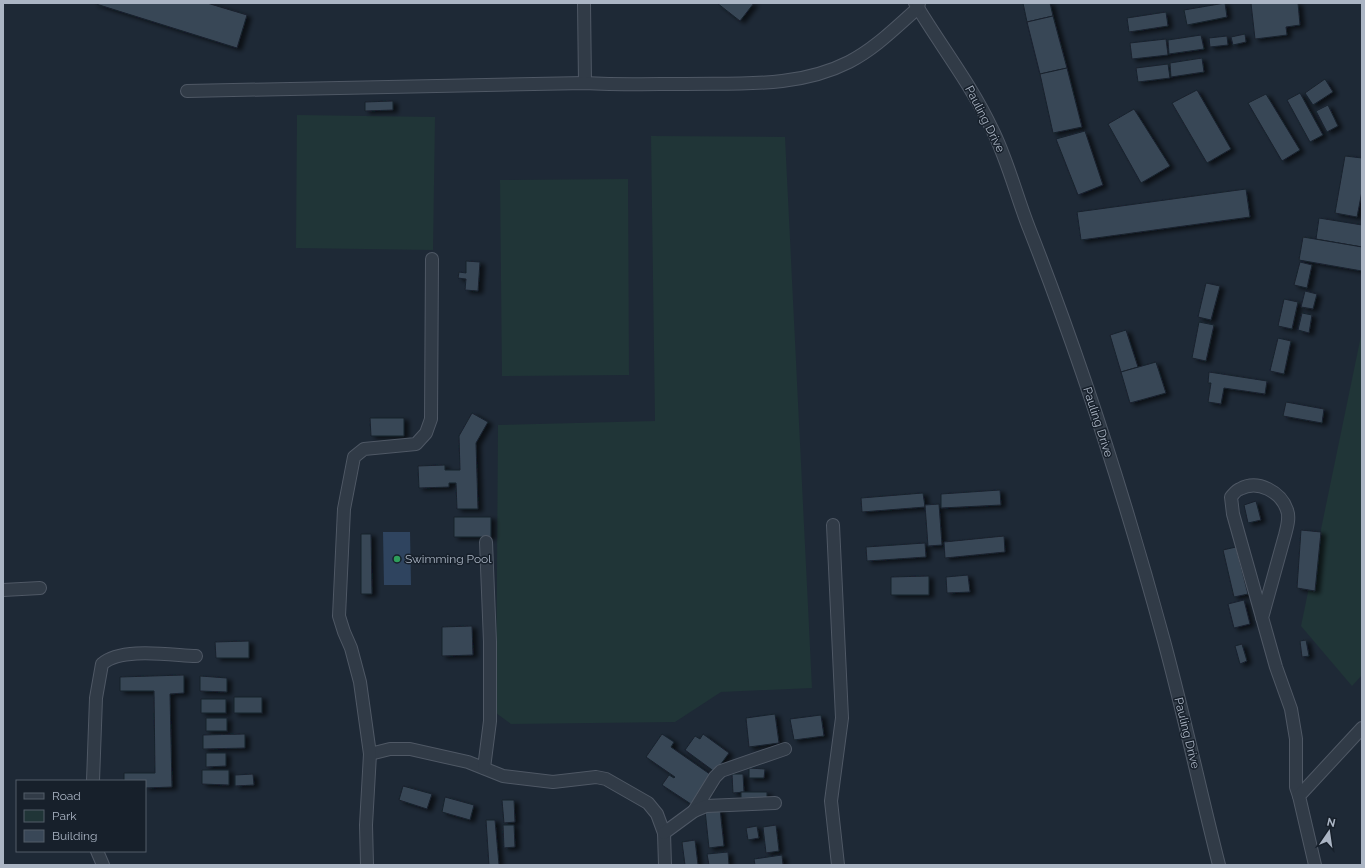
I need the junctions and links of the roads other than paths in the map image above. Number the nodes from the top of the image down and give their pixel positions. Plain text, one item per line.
1 (584, 3) edge
2 (917, 5) edge
3 (586, 83) junction
4 (187, 91) dead end
5 (432, 259) dead end
6 (833, 525) dead end
7 (486, 542) dead end
8 (40, 588) dead end
9 (3, 590) edge
10 (1262, 618) junction
11 (196, 656) dead end
12 (1362, 728) edge
13 (785, 749) dead end
14 (370, 754) junction
15 (484, 768) junction
16 (93, 780) edge
17 (1299, 796) junction
18 (776, 802) dead end
19 (694, 811) junction
20 (664, 832) junction
21 (97, 852) edge
22 (103, 865) edge
23 (367, 865) edge
24 (665, 865) edge
25 (838, 865) edge
26 (1220, 865) edge
27 (1315, 865) edge

1 - 3 street
2 - 3 street
2 - 26 street, Pauling Drive
3 - 4 street
5 - 14 street
6 - 25 street
7 - 15 street
8 - 9 street
10 - 10 street
10 - 17 street
11 - 16 street
12 - 17 street
13 - 19 street
14 - 15 street
14 - 23 street
15 - 20 street
17 - 27 street
18 - 19 street
19 - 20 street
20 - 24 street
21 - 22 street

